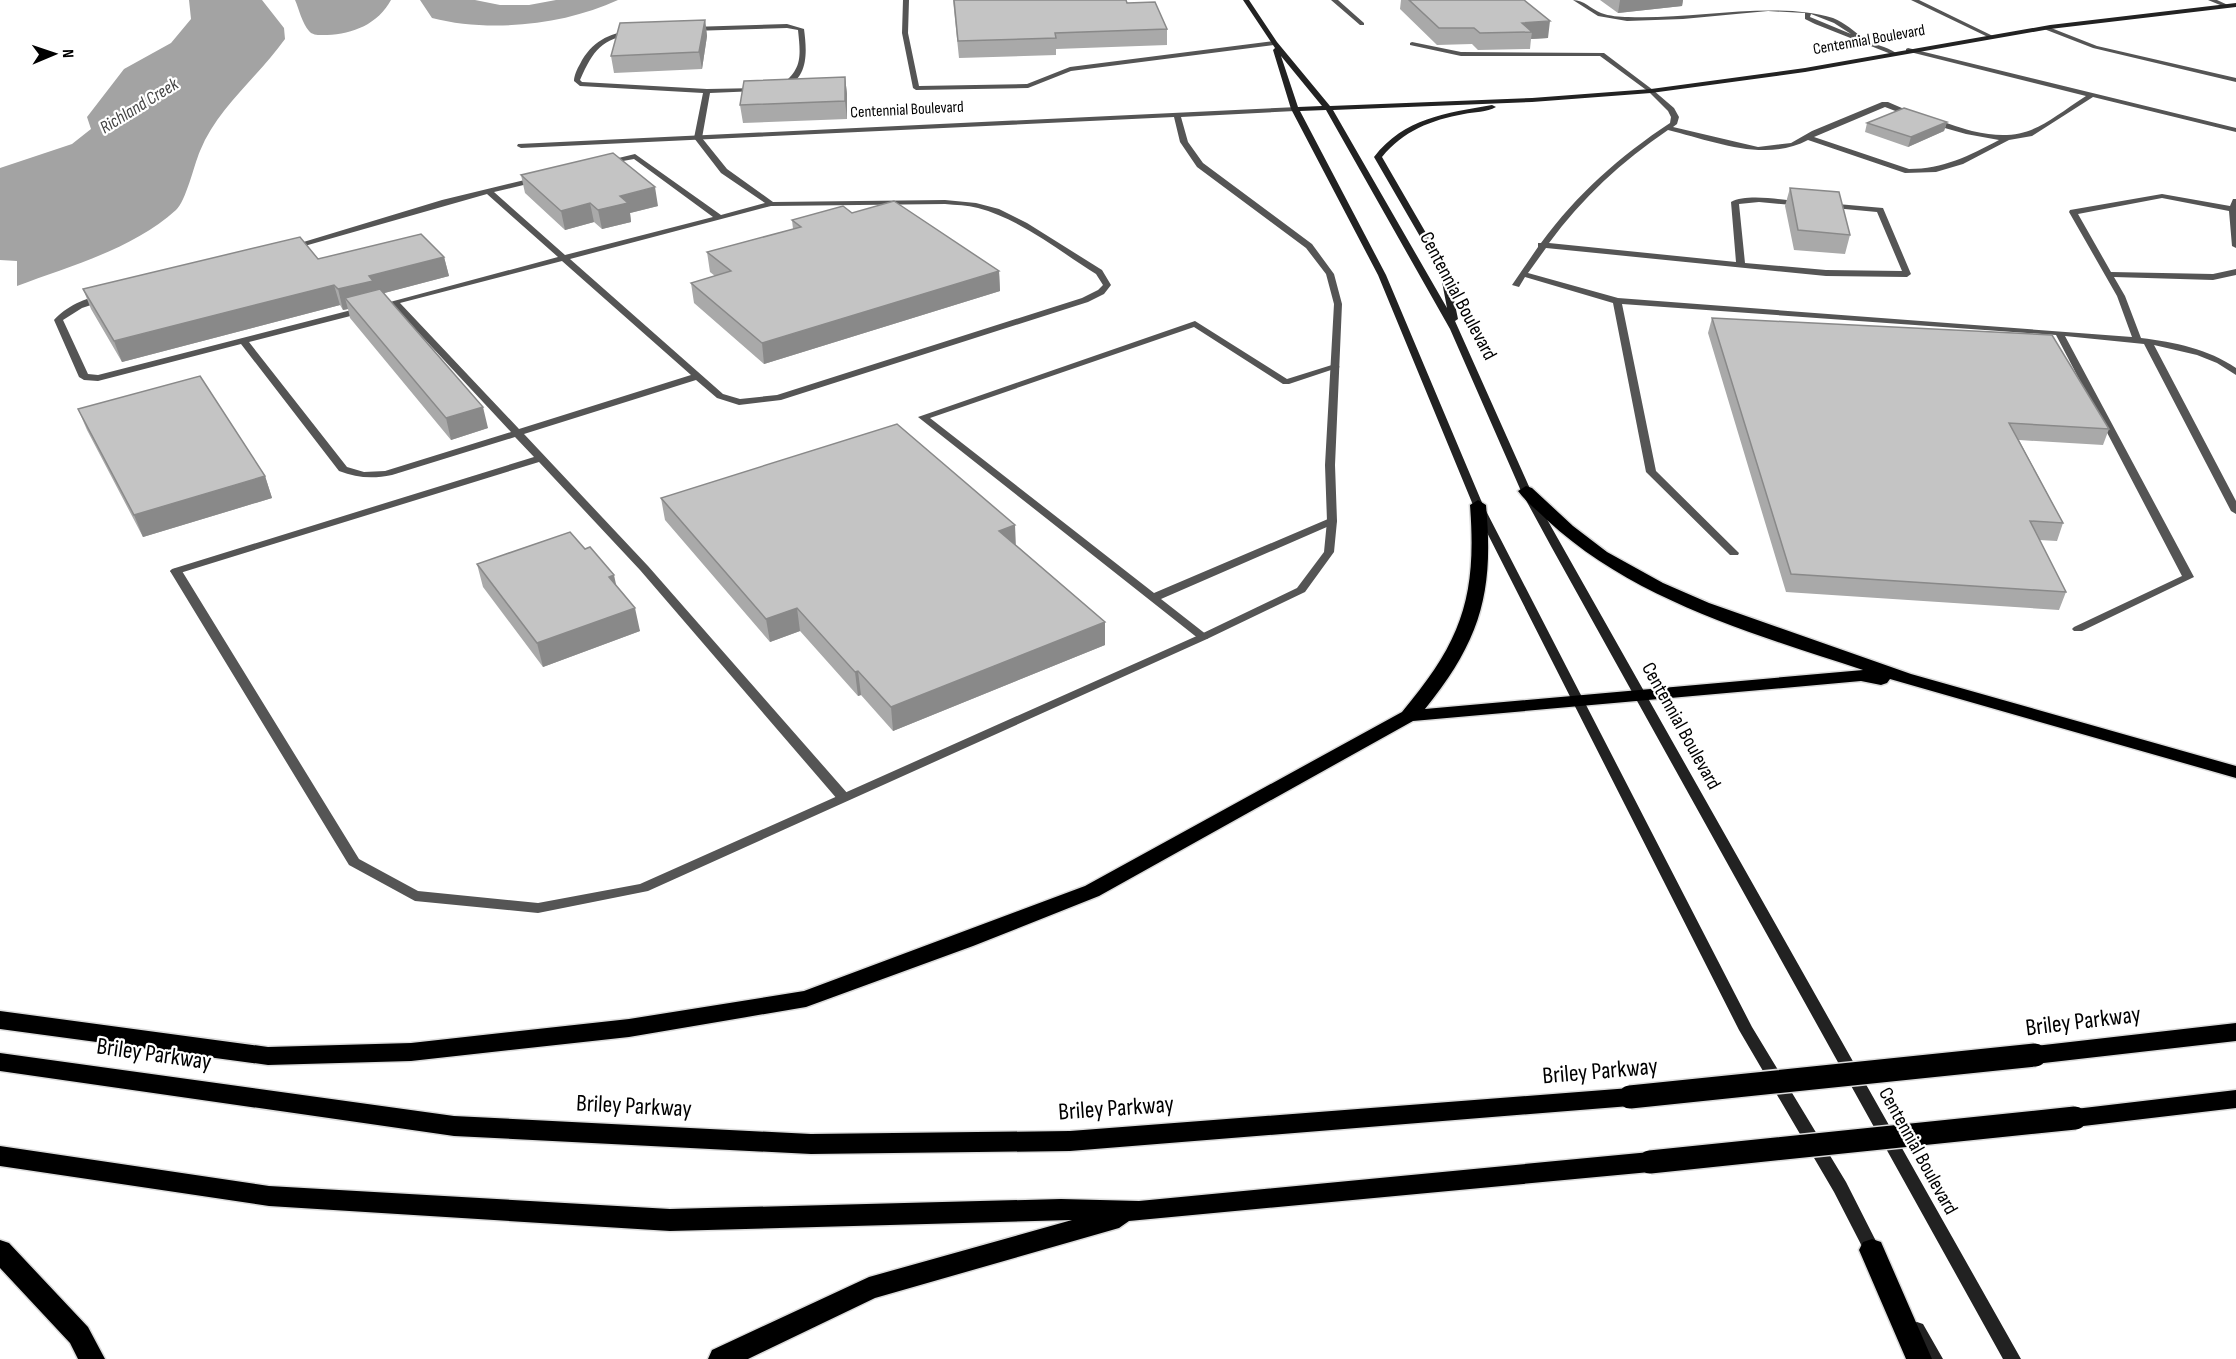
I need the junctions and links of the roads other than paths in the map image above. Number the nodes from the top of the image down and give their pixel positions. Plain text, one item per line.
1 (906, 0) edge
2 (1246, 0) edge
3 (1334, 0) edge
4 (1576, 0) edge
5 (1807, 0) edge
6 (1914, 0) edge
7 (2211, 0) edge
8 (2236, 5) edge
9 (2227, 6) junction
10 (1802, 8) junction
11 (1362, 24) dead end
12 (2046, 28) junction
13 (687, 29) edge
14 (641, 31) edge
15 (1992, 37) junction
16 (1274, 43) junction
17 (1412, 44) dead end
18 (1908, 50) junction
19 (1893, 53) junction
20 (2236, 80) edge
21 (764, 88) edge
22 (776, 88) edge
23 (707, 91) junction
24 (1651, 91) junction
25 (2092, 95) junction
26 (1532, 100) junction
27 (1328, 108) junction
28 (1295, 109) junction
29 (1177, 115) junction
30 (1668, 128) junction
31 (2236, 130) edge
32 (1808, 137) junction
33 (698, 138) junction
34 (2008, 138) junction
35 (636, 141) junction
36 (521, 146) dead end
37 (634, 156) junction
38 (601, 164) edge
39 (544, 177) edge
40 (488, 191) junction
41 (771, 204) junction
42 (2234, 205) edge
43 (720, 218) junction
44 (1541, 245) junction
45 (2236, 246) edge
46 (281, 250) edge
47 (561, 258) junction
48 (1741, 265) junction
49 (2236, 272) edge
50 (1523, 274) junction
51 (2107, 274) junction
52 (1516, 285) dead end
53 (113, 296) edge
54 (1617, 301) junction
55 (394, 302) junction
56 (382, 305) edge
57 (370, 308) edge
58 (1455, 329) junction
59 (2059, 333) junction
60 (243, 341) junction
61 (2143, 342) junction
62 (2225, 362) junction
63 (2236, 363) edge
64 (1335, 367) junction
65 (2236, 372) edge
66 (698, 376) junction
67 (517, 433) junction
68 (540, 458) junction
69 (1526, 491) junction
70 (1478, 506) junction
71 (2236, 511) edge
72 (1332, 521) junction
73 (1734, 553) dead end
74 (1155, 597) junction
75 (2078, 629) dead end
76 (1203, 637) junction
77 (1933, 688) junction
78 (1640, 695) junction
79 (1578, 700) junction
80 (1408, 716) junction
81 (2236, 772) edge
82 (843, 797) junction
83 (0, 1020) edge
84 (2236, 1032) edge
85 (0, 1062) edge
86 (2236, 1099) edge
87 (0, 1156) edge
88 (1139, 1211) junction
89 (1872, 1250) junction
90 (0, 1251) edge
91 (92, 1359) edge
92 (721, 1359) edge
93 (1919, 1359) edge
94 (1934, 1359) edge
95 (2012, 1359) edge

1 - 16 street
2 - 16 main road
3 - 11 street
4 - 10 street
5 - 10 street
6 - 15 street
7 - 9 street
8 - 9 main road, Centennial Boulevard
9 - 12 main road, Centennial Boulevard
10 - 19 street
12 - 15 main road, Centennial Boulevard
12 - 20 street
13 - 22 street
14 - 23 street
15 - 18 main road, Centennial Boulevard
16 - 27 main road, Centennial Boulevard
16 - 28 main road
17 - 24 street
18 - 19 main road, Centennial Boulevard
18 - 25 street
19 - 24 main road, Centennial Boulevard
21 - 23 street
23 - 33 street
24 - 26 main road, Centennial Boulevard
24 - 30 street
25 - 31 street
25 - 34 street
26 - 27 main road, Centennial Boulevard
26 - 58 main road
27 - 28 main road, Centennial Boulevard
27 - 58 main road, Centennial Boulevard
28 - 29 street, Centennial Boulevard
28 - 70 main road
29 - 33 street, Centennial Boulevard
29 - 64 street
30 - 32 street
30 - 44 street
32 - 34 street
32 - 34 street
33 - 35 street, Centennial Boulevard
33 - 41 street
35 - 36 street, Centennial Boulevard
35 - 37 street
37 - 38 street
37 - 43 street
39 - 40 street
40 - 46 street
40 - 47 street
41 - 43 street
41 - 66 street
42 - 45 street
42 - 51 street
43 - 47 street
44 - 48 street
44 - 50 street
47 - 55 street
47 - 66 street
48 - 48 street
49 - 51 street
50 - 52 street
50 - 54 street
51 - 61 street
53 - 60 street
54 - 59 street
54 - 73 street
55 - 56 street
55 - 67 street
57 - 60 street
58 - 69 main road, Centennial Boulevard
59 - 61 street
59 - 75 street
60 - 67 street
61 - 62 street
61 - 71 street
62 - 63 street
62 - 65 street
64 - 72 street
64 - 74 street
66 - 67 street
67 - 68 street
68 - 82 street
68 - 82 street
69 - 77 highway
69 - 78 main road, Centennial Boulevard
70 - 79 main road
70 - 80 highway
72 - 74 street
72 - 76 street
74 - 76 street
76 - 82 street
77 - 78 highway
77 - 81 highway
78 - 79 highway
78 - 95 main road, Centennial Boulevard
79 - 80 highway
79 - 89 main road
80 - 83 highway
84 - 85 highway, Briley Parkway, bridge
86 - 88 highway, bridge
87 - 88 highway
88 - 92 highway
89 - 93 highway
89 - 94 main road
90 - 91 highway

